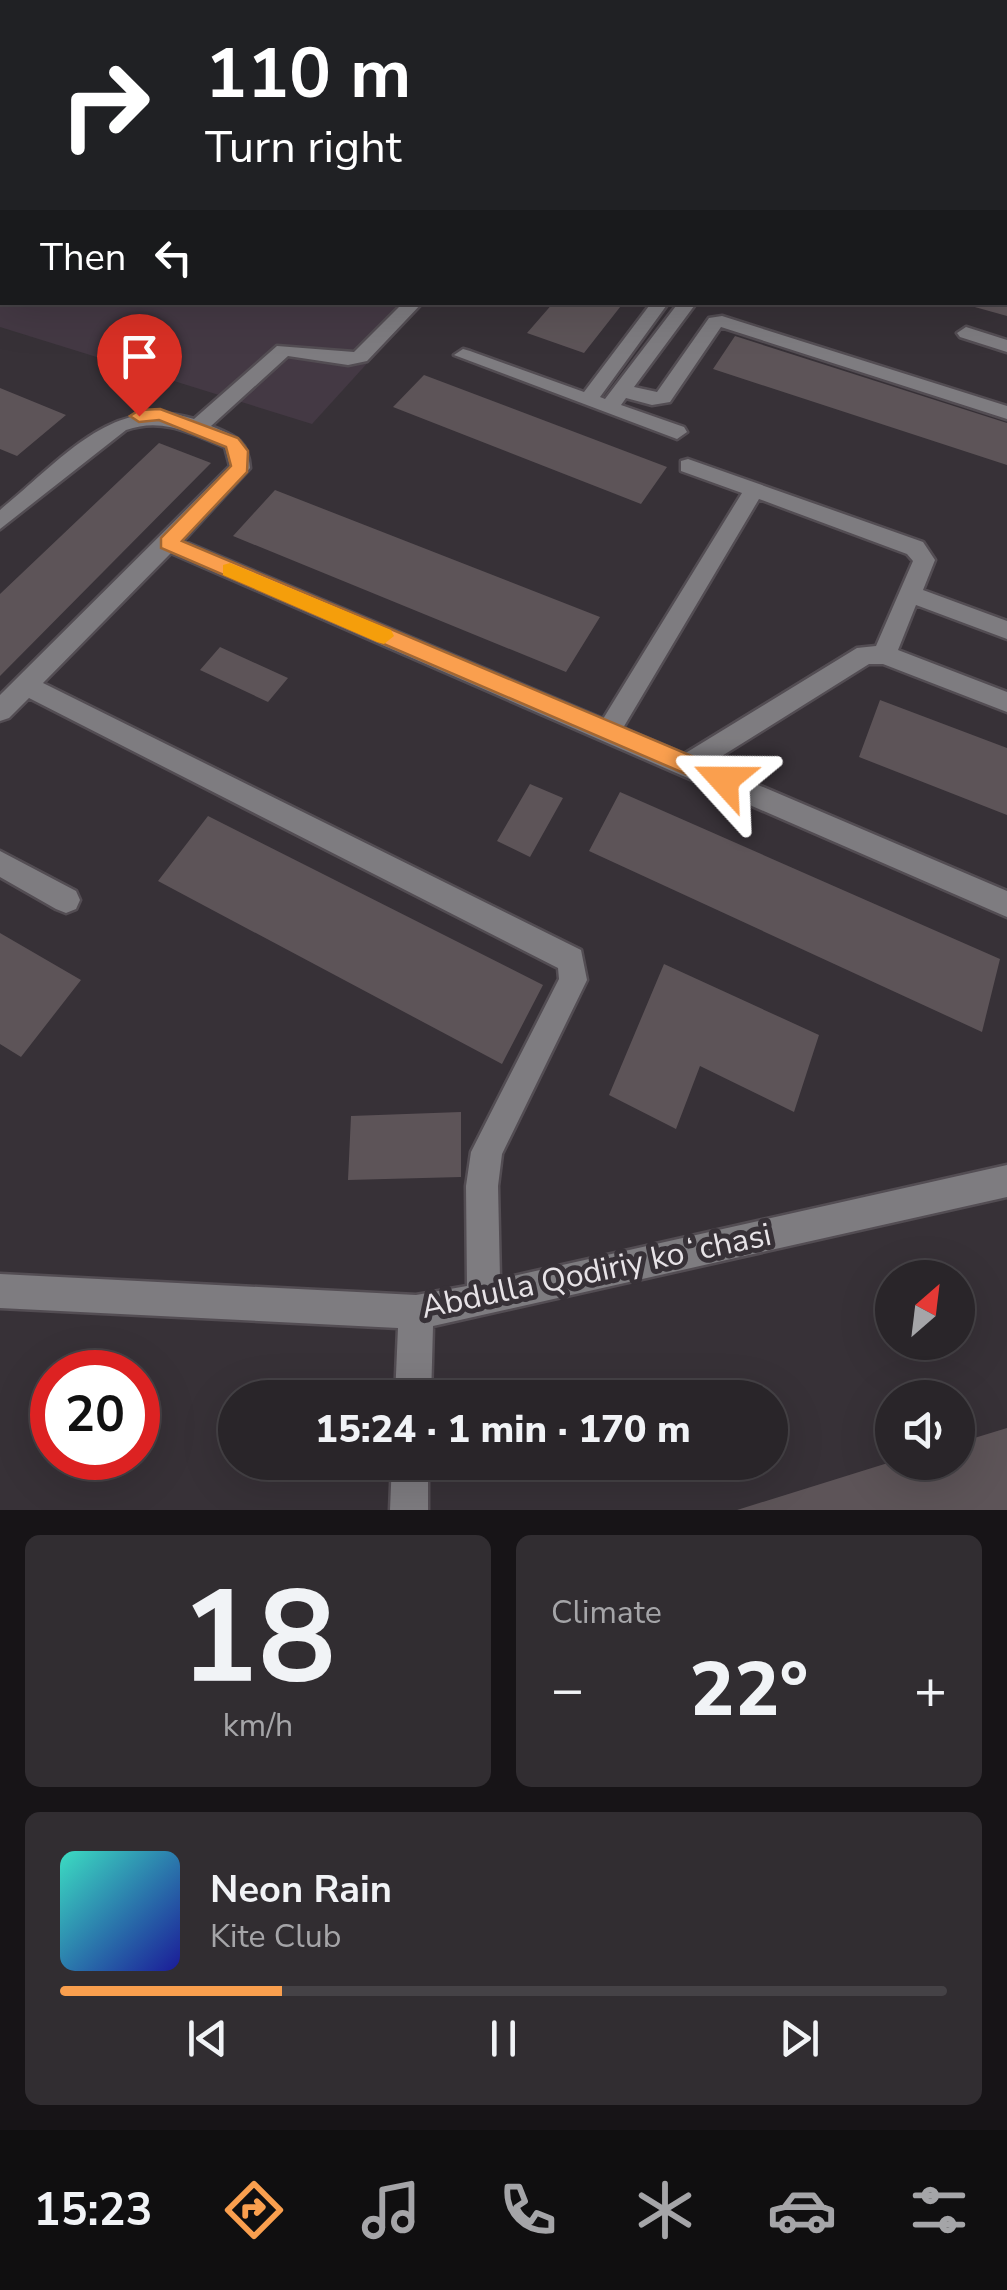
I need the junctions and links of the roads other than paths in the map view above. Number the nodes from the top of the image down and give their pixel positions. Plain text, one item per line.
1 (412, 305) edge
2 (660, 305) edge
3 (687, 305) edge
4 (966, 333) dead end
5 (1007, 346) edge
6 (463, 354) dead end
7 (622, 390) junction
8 (588, 400) junction
9 (609, 408) junction
10 (1007, 413) edge
11 (196, 428) junction
12 (677, 432) dead end
13 (688, 466) dead end
14 (754, 490) junction
15 (0, 521) edge
16 (168, 543) junction
17 (910, 594) junction
18 (1007, 630) edge
19 (884, 654) junction
20 (26, 685) junction
21 (1007, 702) edge
22 (0, 712) edge
23 (608, 732) junction
24 (689, 764) junction
25 (0, 863) edge
26 (66, 900) dead end
27 (1007, 904) edge
28 (1007, 1181) edge
29 (0, 1291) edge
30 (484, 1300) junction
31 (416, 1312) junction
32 (414, 1380) edge
33 (410, 1480) edge
34 (409, 1510) edge

1 - 11 street
2 - 8 street
3 - 7 street
4 - 5 street
6 - 8 street
7 - 9 street
7 - 10 street
8 - 9 street
9 - 12 street
11 - 15 street
11 - 16 street
13 - 14 street
14 - 17 street
14 - 23 street
16 - 20 street
16 - 23 street
17 - 18 street
17 - 19 street
19 - 21 street
19 - 24 street
20 - 22 street
20 - 30 street
23 - 24 street
24 - 27 street
25 - 26 street
28 - 30 street, Abdulla Qodiriy koʻchasi
29 - 31 street, Abdulla Qodiriy koʻchasi
30 - 31 street, Abdulla Qodiriy koʻchasi
31 - 32 street
33 - 34 street

